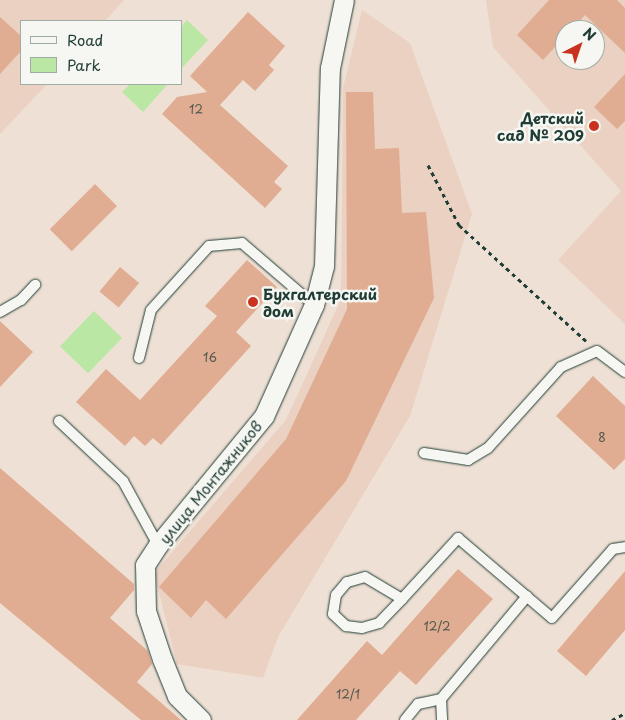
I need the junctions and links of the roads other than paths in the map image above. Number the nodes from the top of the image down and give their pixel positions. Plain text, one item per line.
1 (344, 0) edge
2 (35, 285) dead end
3 (314, 305) junction
4 (0, 312) edge
5 (139, 358) dead end
6 (625, 372) edge
7 (59, 421) dead end
8 (424, 453) dead end
9 (158, 545) junction
10 (625, 547) edge
11 (527, 596) junction
12 (402, 599) junction
13 (441, 699) junction
14 (201, 720) edge
15 (405, 720) edge
16 (442, 720) edge

1 - 3 street, улица Монтажников
2 - 4 lane
3 - 5 lane
3 - 9 street, улица Монтажников
6 - 8 lane
7 - 9 lane
9 - 14 street, улица Монтажников
10 - 11 lane
11 - 12 lane
11 - 13 lane
12 - 12 lane
13 - 15 lane
13 - 16 lane

